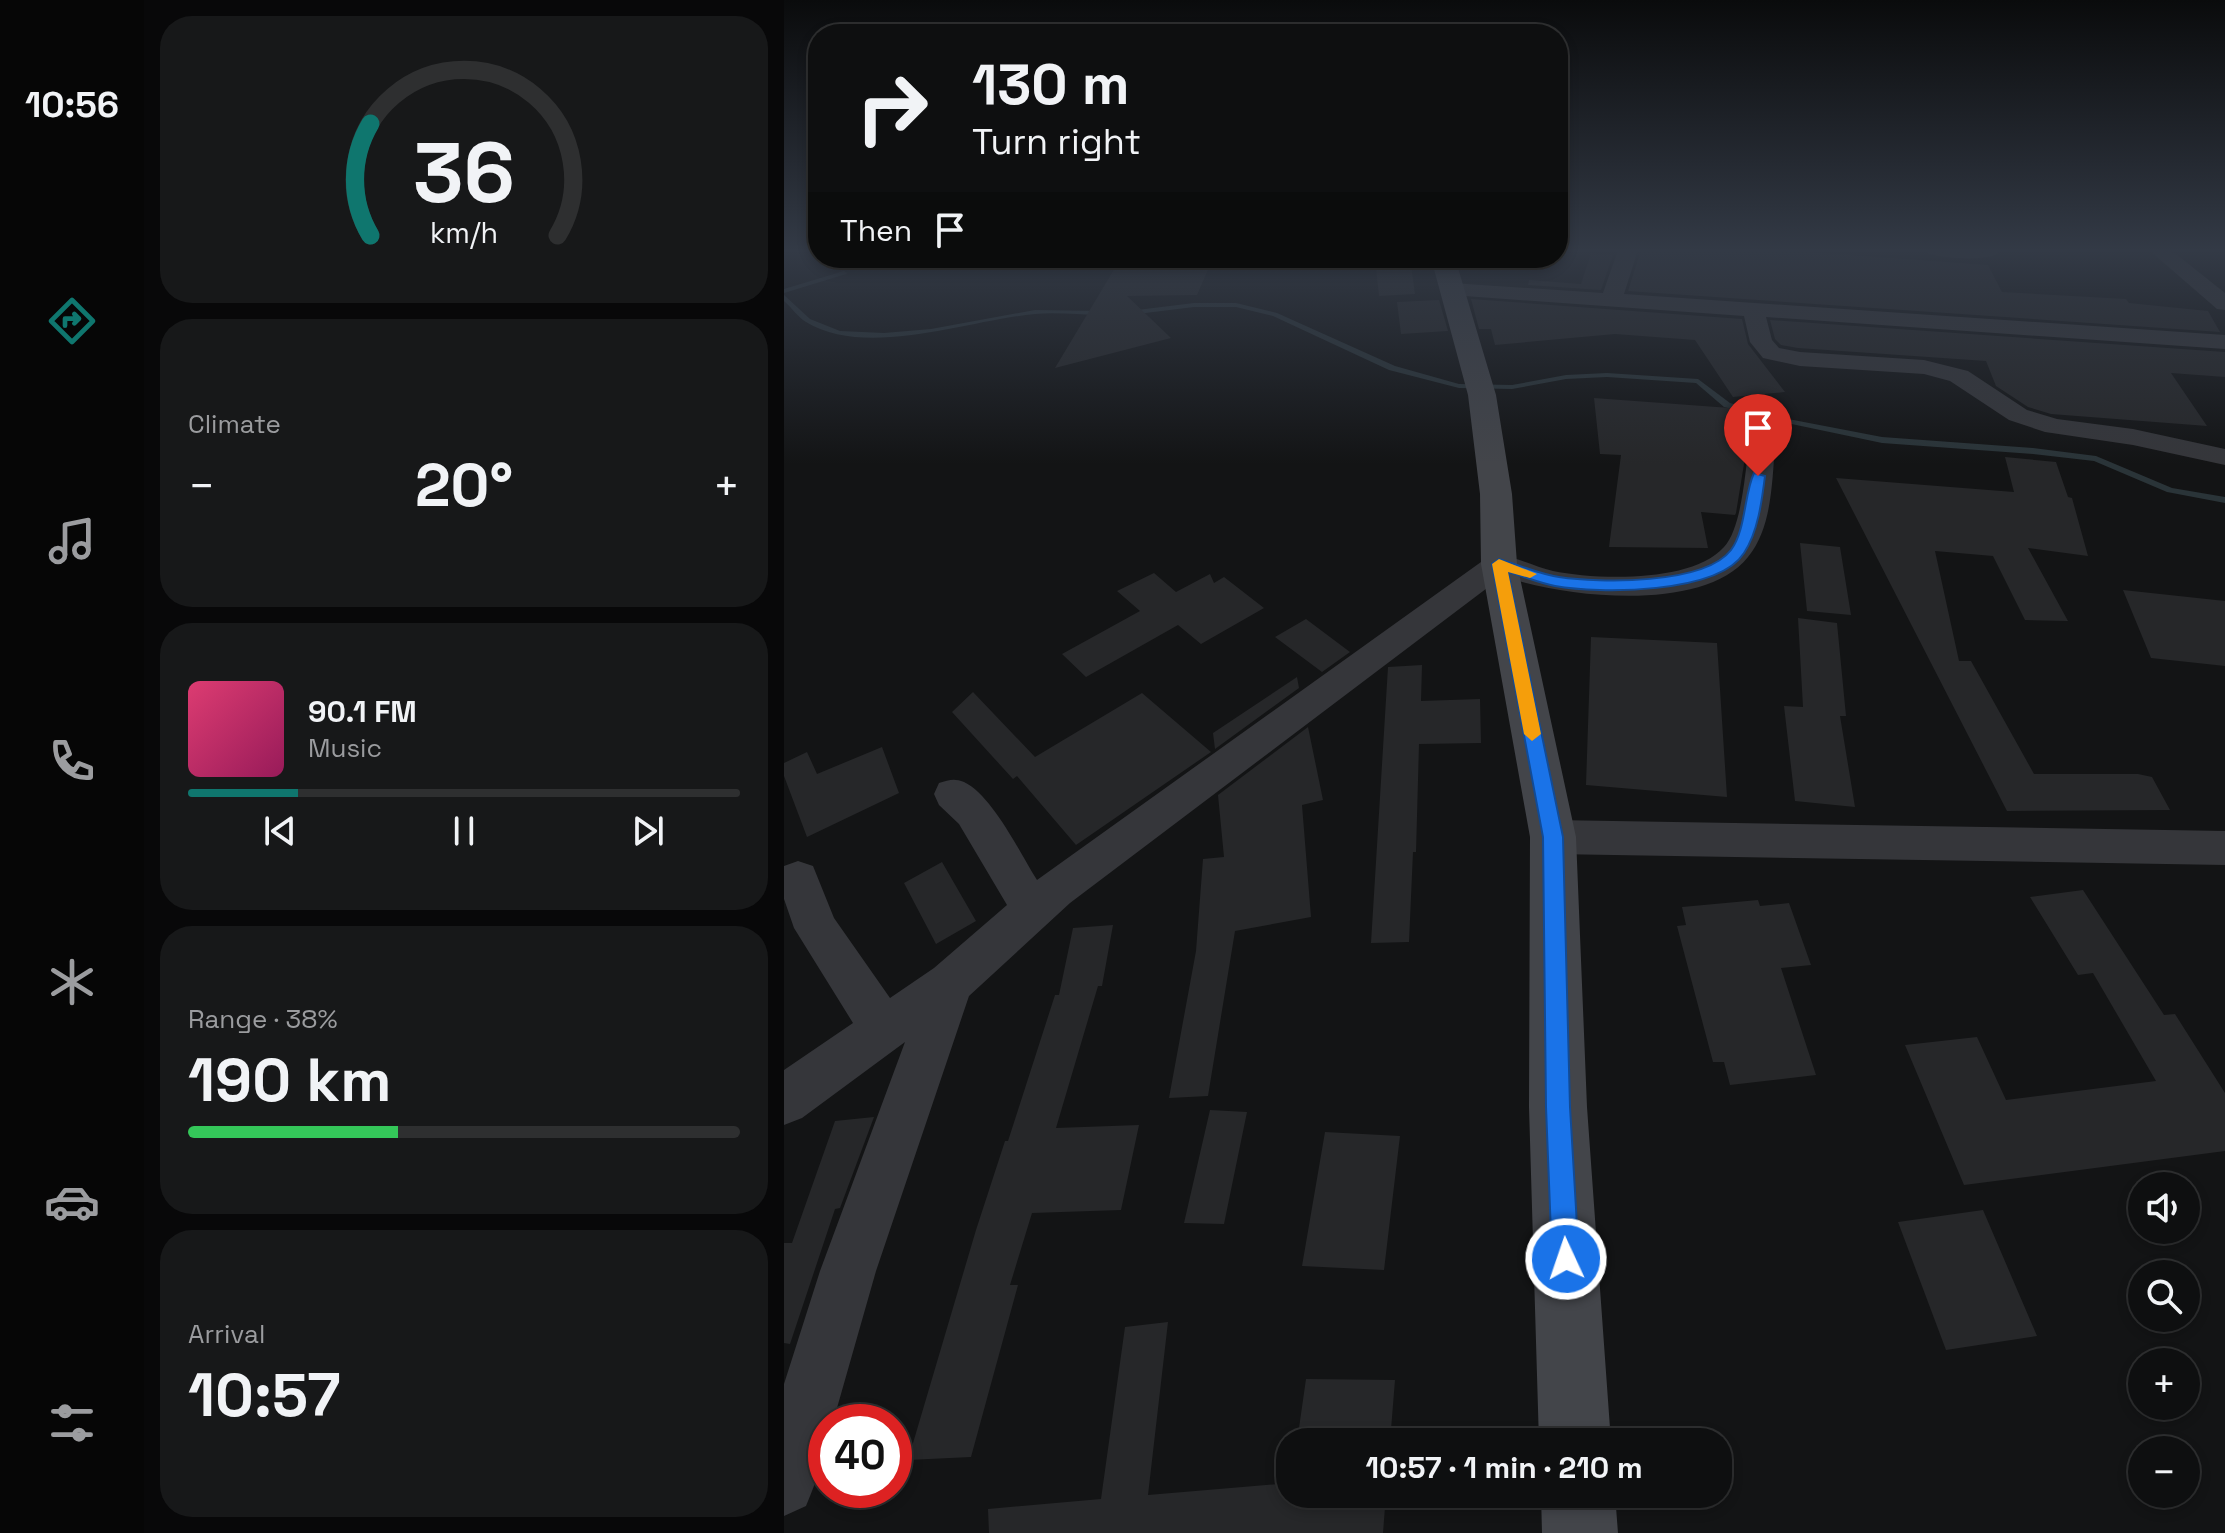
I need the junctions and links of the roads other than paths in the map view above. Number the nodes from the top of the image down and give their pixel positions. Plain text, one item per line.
1 (1460, 322) edge
2 (1756, 322) edge
3 (1914, 322) edge
4 (2225, 342) edge
5 (1762, 446) dead end
6 (2225, 457) edge
7 (1499, 564) junction
8 (953, 794) dead end
9 (1553, 837) junction
10 (2225, 848) edge
11 (798, 879) dead end
12 (1033, 910) junction
13 (950, 983) junction
14 (884, 1029) junction
15 (784, 1100) edge
16 (1574, 1428) edge
17 (784, 1484) edge
18 (1579, 1508) edge
19 (1580, 1533) edge

1 - 7 street
2 - 6 street
3 - 4 street
5 - 7 street
7 - 9 street
7 - 12 street
8 - 12 street
9 - 10 street
9 - 16 street
11 - 14 street
12 - 13 street
13 - 14 street
13 - 17 street
14 - 15 street
18 - 19 street

